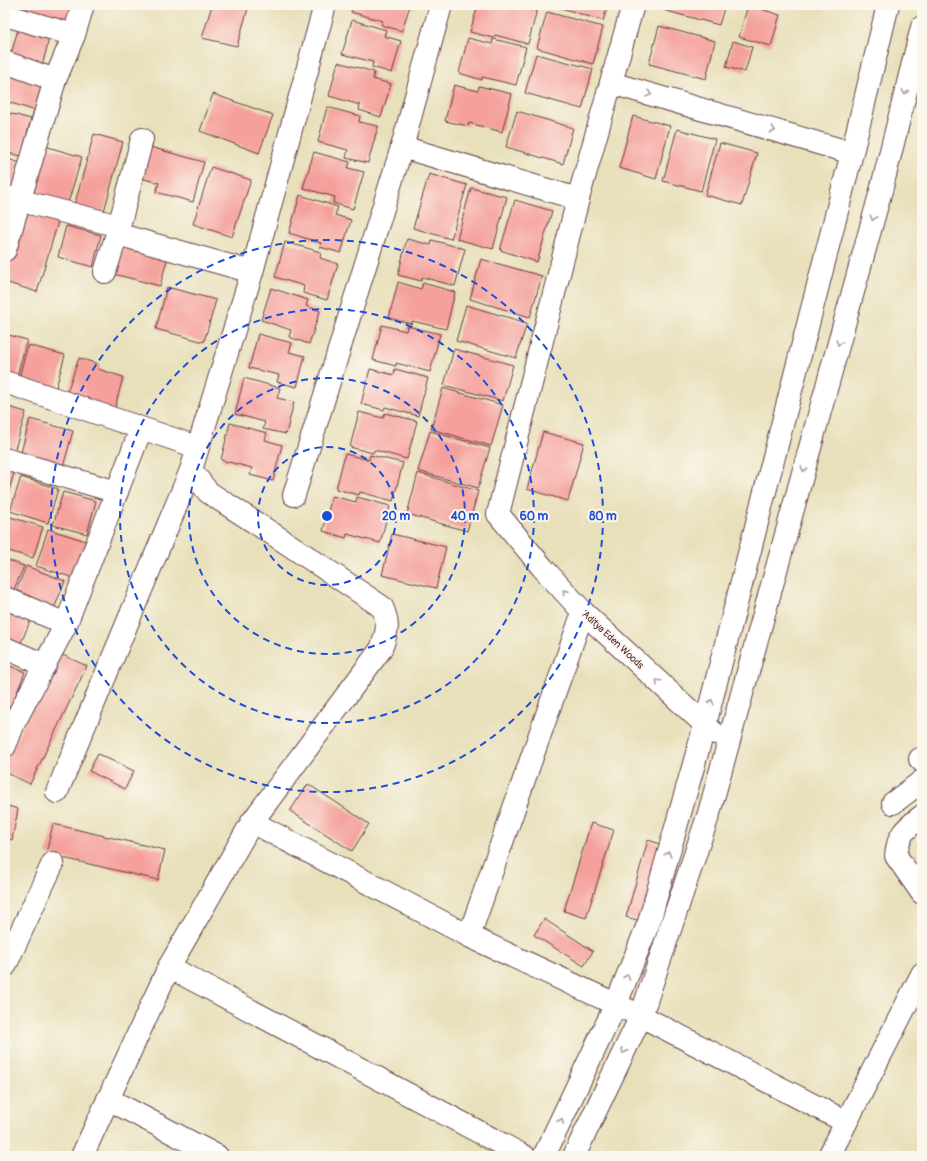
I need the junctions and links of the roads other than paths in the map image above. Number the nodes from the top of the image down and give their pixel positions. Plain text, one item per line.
1 (83, 5) edge
2 (325, 5) edge
3 (441, 5) edge
4 (633, 5) edge
5 (888, 5) edge
6 (18, 14) edge
7 (922, 27) edge
8 (74, 35) junction
9 (5, 62) edge
10 (55, 80) junction
11 (611, 83) junction
12 (142, 139) dead end
13 (402, 147) junction
14 (852, 153) junction
15 (12, 199) edge
16 (578, 199) junction
17 (118, 230) junction
18 (5, 250) edge
19 (105, 272) dead end
20 (252, 272) junction
21 (5, 382) edge
22 (141, 429) junction
23 (197, 447) junction
24 (5, 459) edge
25 (191, 470) junction
26 (117, 492) junction
27 (294, 495) dead end
28 (5, 598) edge
29 (583, 612) junction
30 (66, 624) junction
31 (5, 648) edge
32 (45, 665) junction
33 (12, 711) edge
34 (705, 725) junction
35 (5, 746) edge
36 (728, 746) junction
37 (922, 781) edge
38 (57, 792) dead end
39 (893, 803) dead end
40 (922, 816) edge
41 (252, 822) junction
42 (54, 863) dead end
43 (922, 893) edge
44 (469, 936) junction
45 (5, 966) edge
46 (169, 967) junction
47 (922, 974) edge
48 (616, 1004) junction
49 (641, 1016) junction
50 (108, 1099) junction
51 (846, 1122) junction
52 (82, 1156) edge
53 (217, 1156) edge
54 (524, 1156) edge
55 (544, 1156) edge
56 (574, 1156) edge
57 (829, 1156) edge

1 - 8 street
2 - 20 street
3 - 13 street
4 - 11 street
5 - 14 street
6 - 8 street
7 -> 36 street
8 - 10 street
9 - 10 street
10 - 15 street
11 -> 14 street
11 - 16 street
12 - 17 street
13 - 16 street
13 - 27 street
34 -> 14 street
15 - 17 street
15 - 18 street
29 -> 16 street, Aditya Eden Woods
17 - 19 street
17 - 20 street
20 - 23 street
21 - 22 street
22 - 23 street
22 - 26 street
23 - 25 street
24 - 26 street
25 - 38 street
25 - 41 street
26 - 30 street
28 - 30 street
34 -> 29 street, Aditya Eden Woods
29 - 44 street
30 - 32 street
31 - 32 street
32 - 33 street
33 - 35 street
34 - 36 street, Aditya Eden Woods
48 -> 34 street
36 - 49 street
37 - 39 street
40 - 43 street
41 - 44 street
41 - 46 street
42 - 45 street
44 - 48 street
46 - 50 street
46 - 54 street
47 - 51 street
48 - 49 street
55 -> 48 street
49 - 51 street
49 -> 56 street
50 - 52 street
50 - 53 street
51 - 57 street

